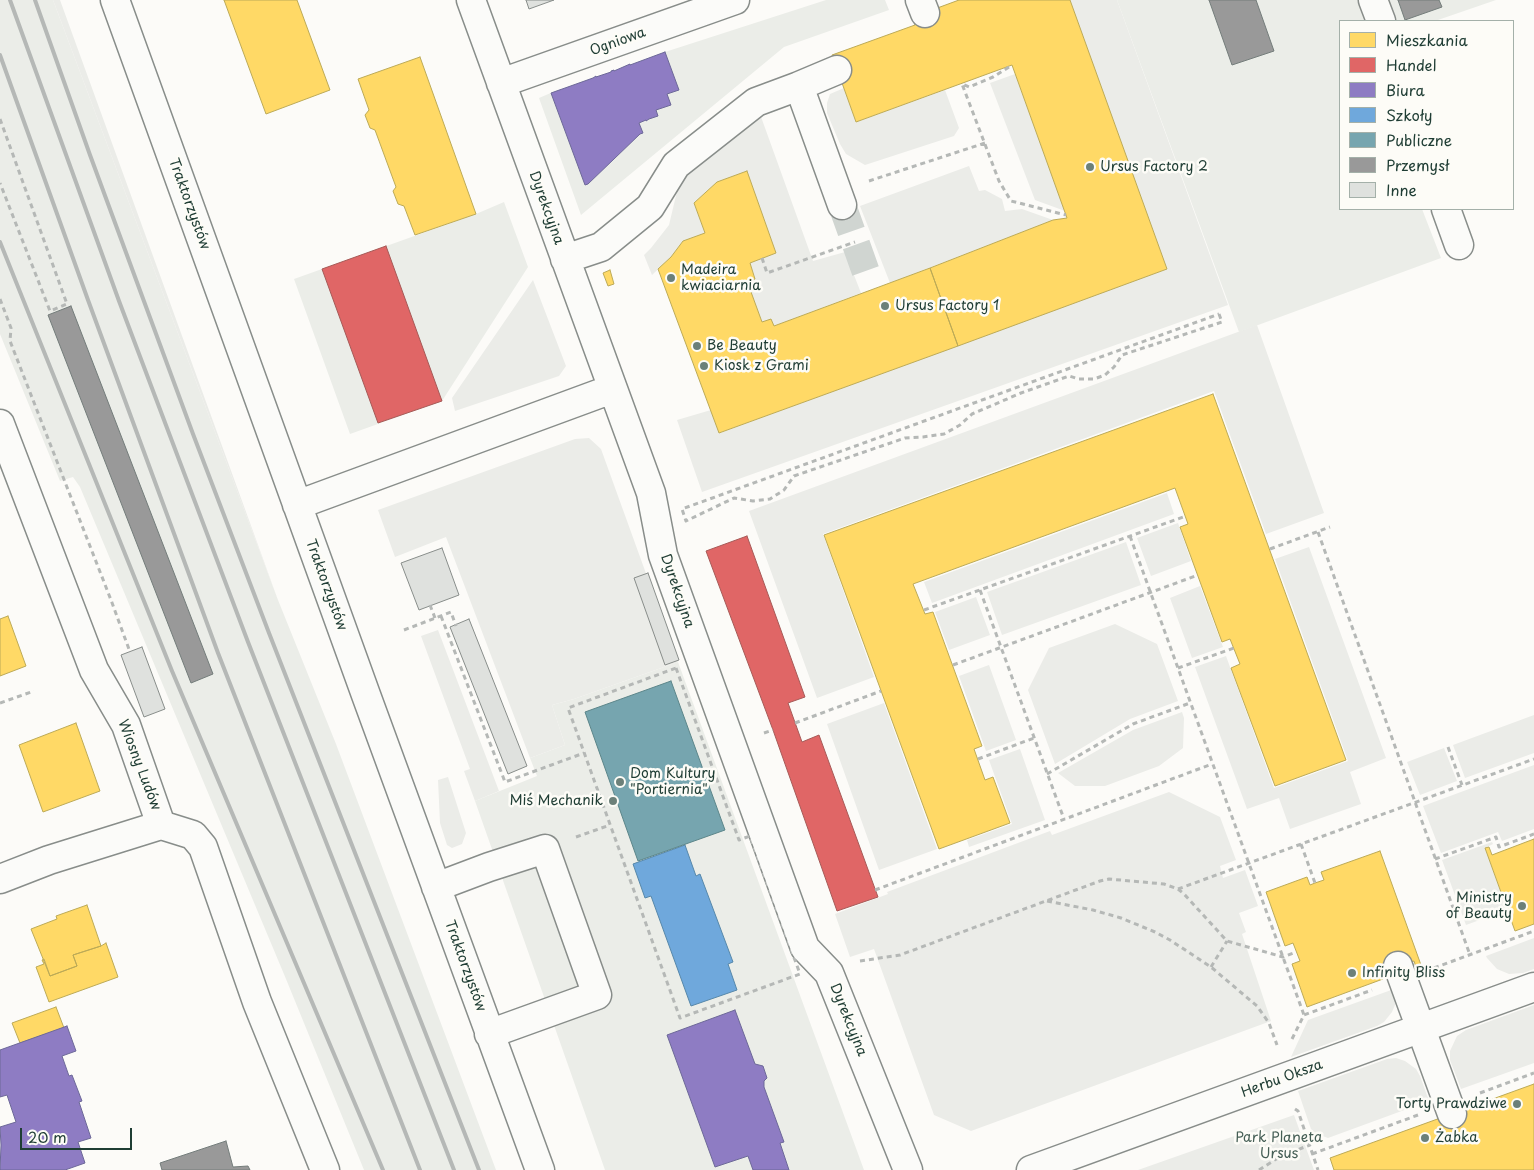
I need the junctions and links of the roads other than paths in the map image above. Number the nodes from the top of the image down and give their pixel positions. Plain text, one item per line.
1 (115, 0) edge
2 (470, 0) edge
3 (735, 0) edge
4 (1373, 0) edge
5 (1380, 20) edge
6 (837, 70) dead end
7 (501, 83) junction
8 (798, 86) junction
9 (839, 199) tunnel mouth
10 (1446, 210) edge
11 (1459, 245) dead end
12 (565, 259) junction
13 (612, 389) junction
14 (0, 424) edge
15 (297, 505) junction
16 (161, 825) junction
17 (0, 879) edge
18 (436, 888) junction
19 (1398, 966) dead end
20 (1534, 988) edge
21 (1420, 1029) junction
22 (490, 1034) junction
23 (1452, 1114) dead end
24 (325, 1170) edge
25 (540, 1170) edge
26 (908, 1170) edge
27 (1030, 1170) edge

1 - 15 street, Traktorzystów
2 - 7 street, Dyrekcyjna
3 - 7 street, Ogniowa
4 - 5 street
6 - 8 street
7 - 12 street, Dyrekcyjna
8 - 9 street
8 - 12 street
10 - 11 street
12 - 13 street, Dyrekcyjna
13 - 15 street
13 - 26 street, Dyrekcyjna
14 - 16 street, Wiosny Ludów
15 - 18 street, Traktorzystów
16 - 17 street
16 - 24 street, Wiosny Ludów
18 - 22 street, Traktorzystów
18 - 22 street
19 - 21 street
20 - 21 street, Herbu Oksza
21 - 23 street
21 - 27 street, Herbu Oksza
22 - 25 street, Traktorzystów

